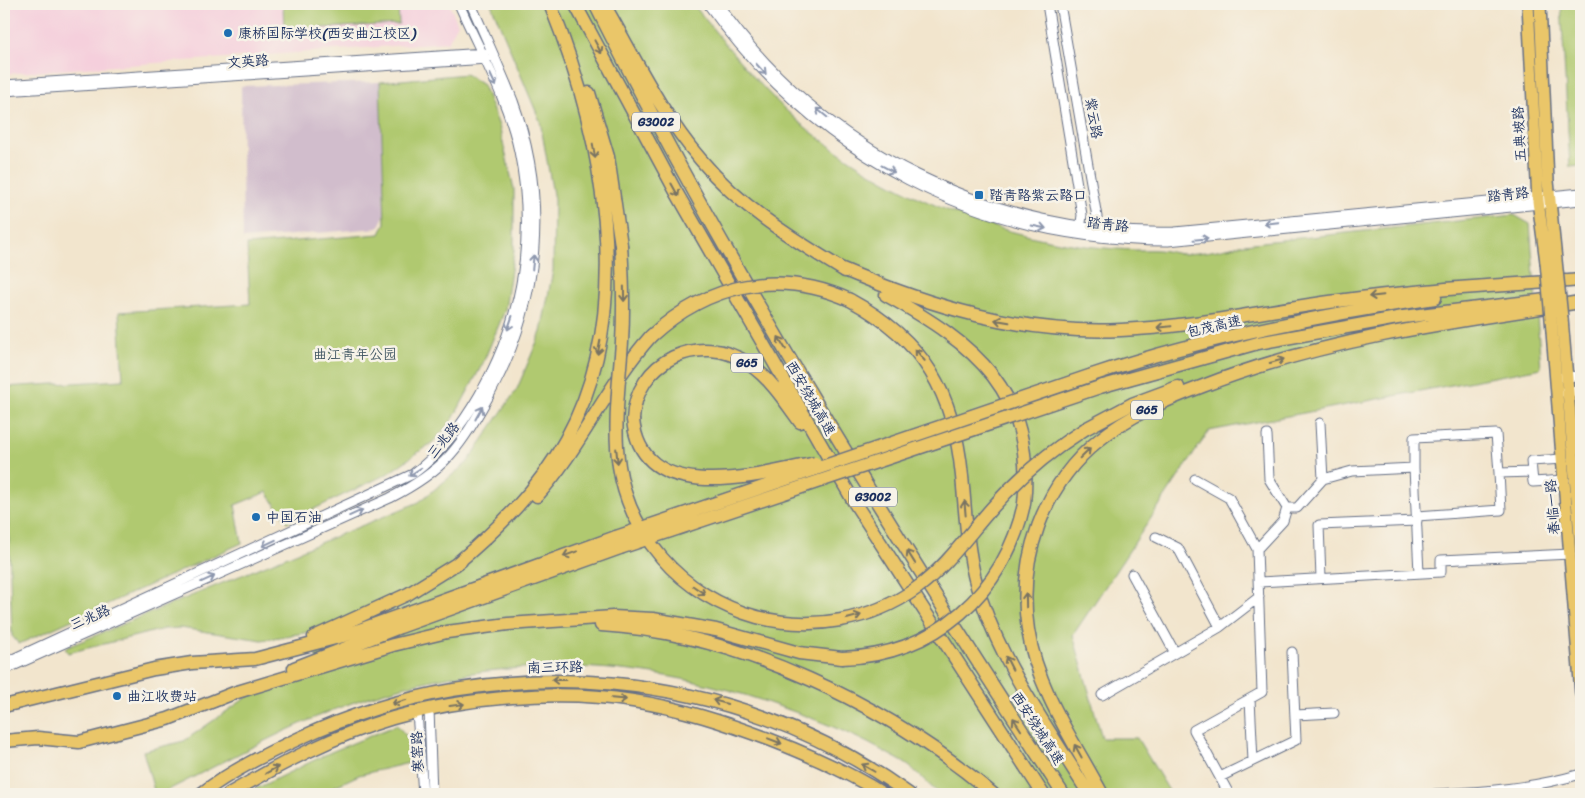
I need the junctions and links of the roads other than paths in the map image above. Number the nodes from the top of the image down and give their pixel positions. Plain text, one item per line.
1 (459, 4) edge
2 (470, 4) edge
3 (550, 4) edge
4 (575, 4) edge
5 (595, 4) edge
6 (603, 4) edge
7 (708, 4) edge
8 (1048, 4) edge
9 (1060, 4) edge
10 (1528, 4) edge
11 (1540, 4) edge
12 (720, 7) edge
13 (493, 55) junction
14 (482, 56) junction
15 (4, 85) edge
16 (4, 91) edge
17 (1581, 193) edge
18 (1544, 200) junction
19 (1581, 200) edge
20 (1080, 230) junction
21 (1095, 232) junction
22 (840, 268) junction
23 (1581, 280) edge
24 (1565, 281) junction
25 (1581, 298) edge
26 (1581, 302) edge
27 (1556, 318) joint
28 (1243, 370) junction
29 (1581, 376) edge
30 (1563, 377) junction
31 (1570, 392) edge
32 (1320, 423) dead end
33 (1267, 435) dead end
34 (866, 452) junction
35 (1563, 459) junction
36 (1414, 468) junction
37 (1532, 472) junction
38 (1498, 473) junction
39 (1195, 479) dead end
40 (1323, 479) junction
41 (1565, 480) junction
42 (844, 485) junction
43 (1287, 508) junction
44 (1417, 519) junction
45 (1156, 537) dead end
46 (618, 543) junction
47 (1581, 548) edge
48 (1258, 549) junction
49 (1571, 554) junction
50 (455, 565) junction
51 (1419, 573) junction
52 (1132, 574) dead end
53 (1322, 578) junction
54 (1259, 582) junction
55 (1259, 597) junction
56 (551, 622) junction
57 (1220, 627) junction
58 (1292, 652) dead end
59 (1175, 653) junction
60 (266, 657) junction
61 (4, 666) edge
62 (244, 690) junction
63 (1581, 694) edge
64 (1102, 695) dead end
65 (1250, 699) junction
66 (4, 706) edge
67 (423, 710) junction
68 (1334, 713) dead end
69 (1295, 715) junction
70 (4, 741) edge
71 (1253, 761) junction
72 (1581, 774) edge
73 (1220, 777) junction
74 (206, 791) edge
75 (192, 794) edge
76 (229, 794) edge
77 (423, 794) edge
78 (432, 794) edge
79 (883, 794) edge
80 (909, 794) edge
81 (993, 794) edge
82 (1043, 794) edge
83 (1063, 794) edge
84 (1090, 794) edge
85 (1102, 794) edge
86 (1229, 794) edge
87 (1435, 794) edge

1 - 14 street, 三兆路
2 - 13 street, 三兆路
3 -> 28 highway, bridge
3 -> 50 highway
4 -> 42 highway, 西安绕城高速 / G3002
83 -> 5 highway, 西安绕城高速 / G3002
6 - 22 highway
7 - 12 street, 踏青路
8 - 20 street, 紫云路
9 - 21 street, 紫云路
10 - 18 main road, 五典坡路
11 - 18 main road, 五典坡路
12 - 20 street, 踏青路
13 - 14 street, 文英路
61 -> 13 street, 三兆路
14 - 15 street, 文英路
14 - 16 street, 文英路
14 -> 61 street, 三兆路
17 - 18 street, 踏青路
18 - 19 street, 踏青路
18 - 21 street, 踏青路
18 - 27 main road, 五典坡路, bridge
20 - 21 street, 踏青路
24 -> 22 highway
22 - 56 highway, bridge
23 - 24 highway, 包茂高速 / G65
24 - 34 highway, 包茂高速 / G65, bridge
25 - 46 highway, bridge
28 -> 26 highway, G65
27 - 30 main road, 春临一路
85 -> 28 highway, G65
29 - 30 street
30 - 31 main road, 春临一路
31 - 35 main road, 春临一路
31 - 47 main road, 春临一路
32 - 40 street
33 - 43 street
34 - 42 highway, G65, bridge
34 - 46 highway, bridge
35 - 37 street
35 - 41 main road, 春临一路
36 - 38 street
36 - 40 street
36 - 44 street
37 - 38 street
37 - 41 street
38 - 44 street
39 - 48 street
40 - 43 street
41 - 49 main road, 春临一路
42 - 82 highway, 西安绕城高速 / G65
43 - 48 street
44 - 51 street
44 - 53 street
45 - 57 street
46 -> 60 highway
46 - 62 highway
48 - 54 street
49 - 51 street
49 - 63 main road, 春临一路
50 - 60 highway
84 -> 50 highway, bridge
51 - 53 street
52 - 59 street
53 - 54 street
54 - 55 street
55 - 57 street
55 - 65 street
56 - 62 highway
56 - 81 highway
57 - 59 street
58 - 69 street
59 - 64 street
60 - 66 highway
62 - 70 highway
65 - 71 street
65 - 73 street
76 -> 67 highway
67 - 77 street, 寒窑路
67 - 78 street, 寒窑路
67 -> 79 highway
68 - 69 street
69 - 71 street
71 - 73 street
72 - 87 street
73 - 86 street
74 - 75 highway, 南三环路
80 -> 74 highway, 南三环路

